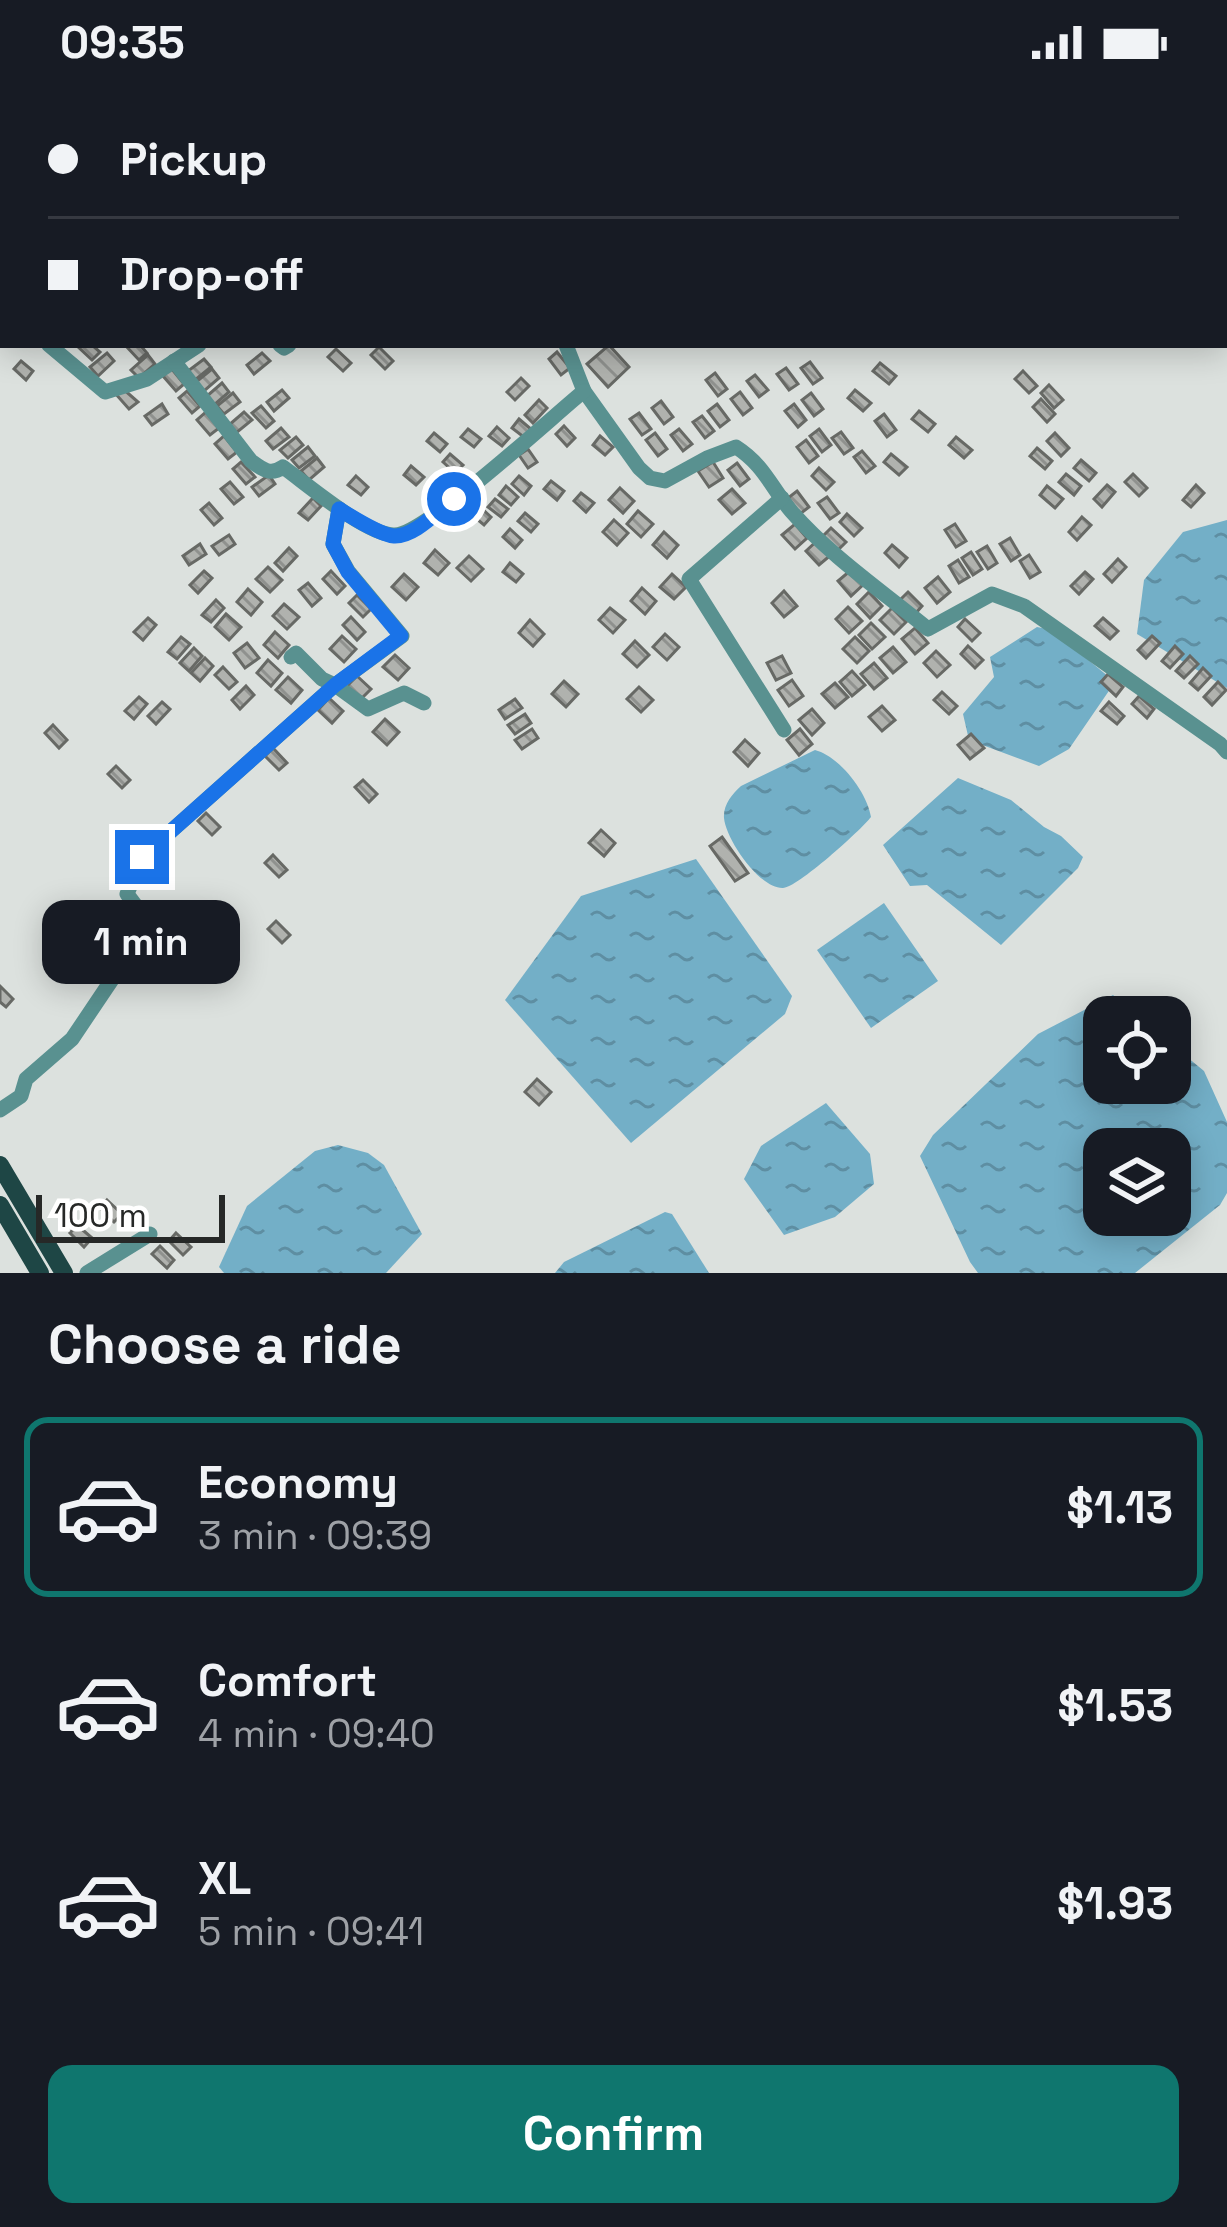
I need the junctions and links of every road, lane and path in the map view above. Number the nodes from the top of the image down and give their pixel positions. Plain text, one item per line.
1 (54, 348) edge
2 (194, 348) edge
3 (568, 348) edge
4 (174, 361) junction
5 (584, 391) junction
6 (782, 498) junction
7 (339, 509) junction
8 (291, 657) dead end
9 (335, 685) junction
10 (424, 703) dead end
11 (784, 730) dead end
12 (1227, 752) edge
13 (0, 1110) edge
14 (0, 1165) edge
15 (0, 1204) edge
16 (150, 1234) dead end
17 (40, 1273) edge
18 (64, 1273) edge
19 (87, 1273) edge

1 - 4 street
2 - 4 street
3 - 5 street
4 - 7 street
5 - 6 street
5 - 7 street
6 - 11 street
6 - 12 street
7 - 9 street
8 - 9 street
9 - 10 street
9 - 13 street
14 - 18 main road
15 - 17 main road
16 - 19 street

